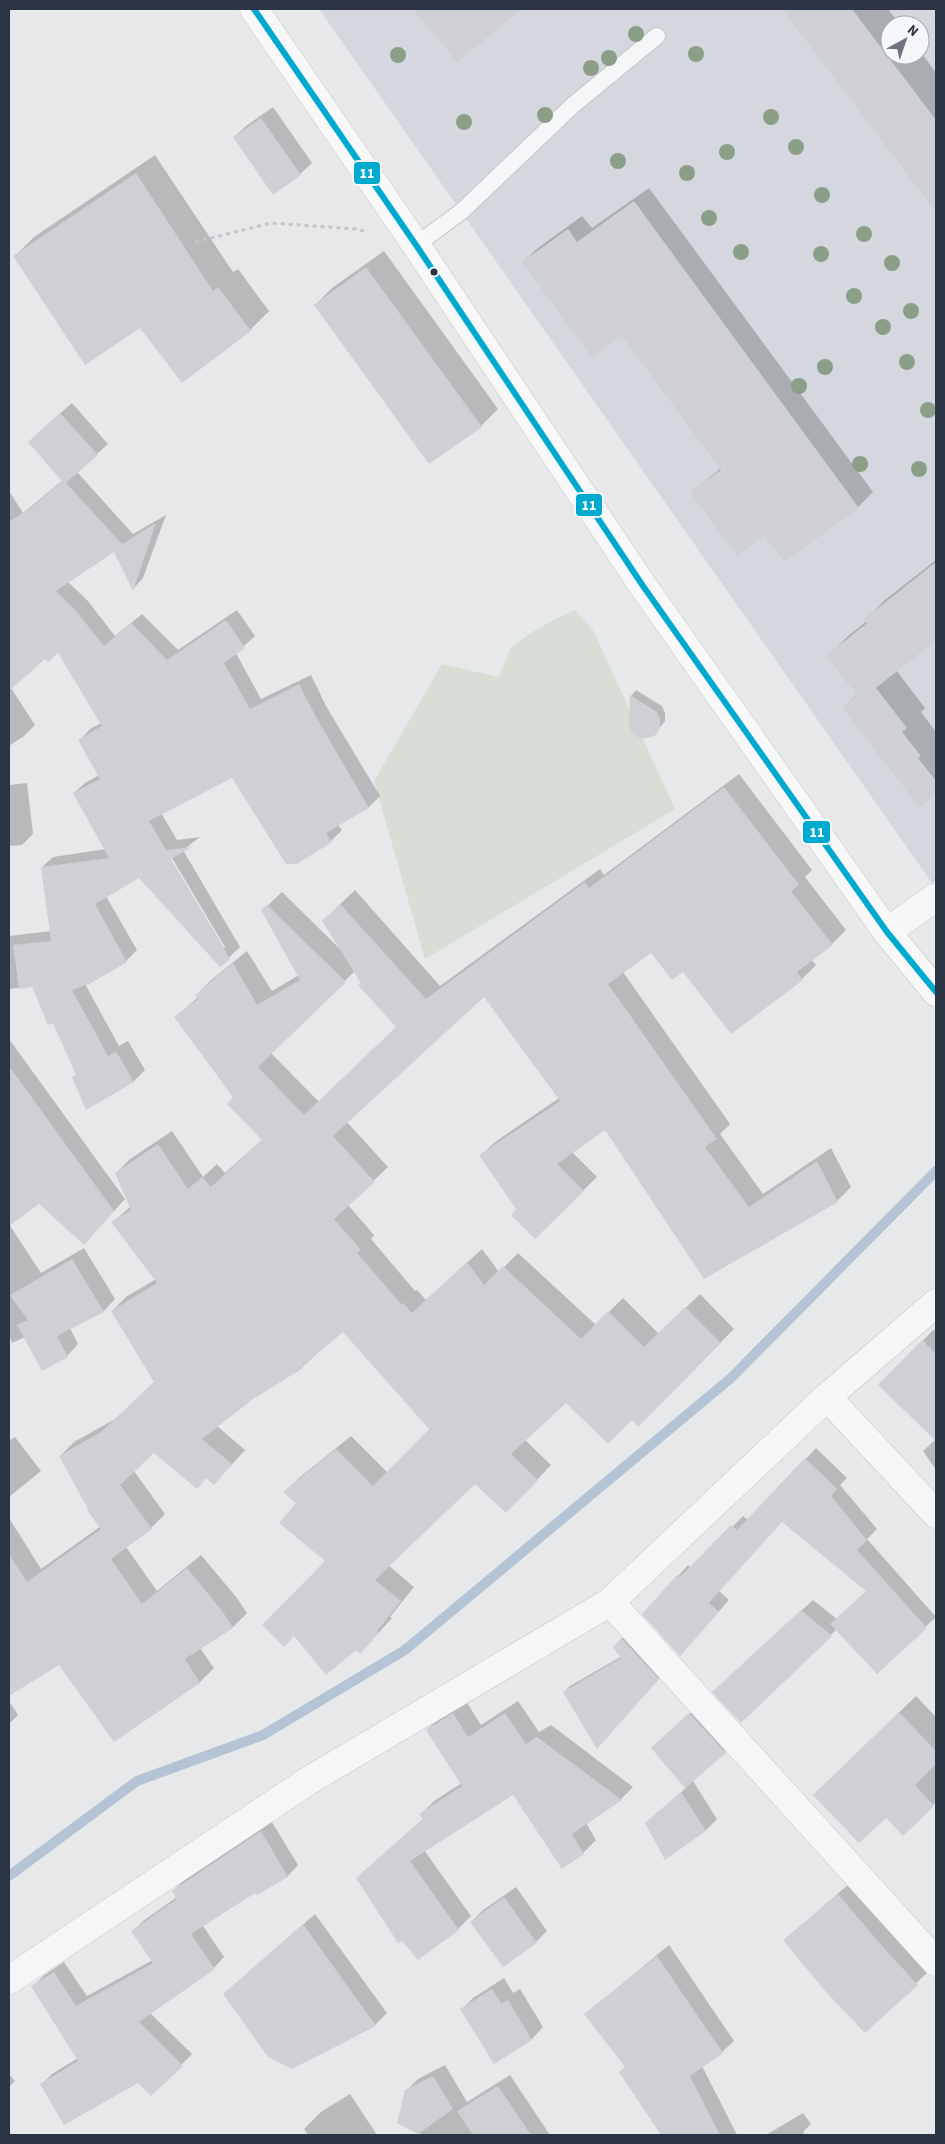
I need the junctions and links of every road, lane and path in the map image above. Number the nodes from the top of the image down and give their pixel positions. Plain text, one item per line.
1 (254, 9) edge
2 (657, 36) dead end
3 (195, 242) dead end
4 (416, 245) junction
5 (936, 897) edge
6 (887, 932) junction
7 (936, 992) edge
8 (936, 1303) edge
9 (827, 1397) junction
10 (936, 1514) edge
11 (610, 1602) junction
12 (936, 1962) edge
13 (9, 1980) edge

1 - 4 street
2 - 4 lane
3 - 4 path
4 - 6 street
5 - 6 street
6 - 7 street
8 - 9 street
9 - 10 street
9 - 11 street
11 - 12 street
11 - 13 street

